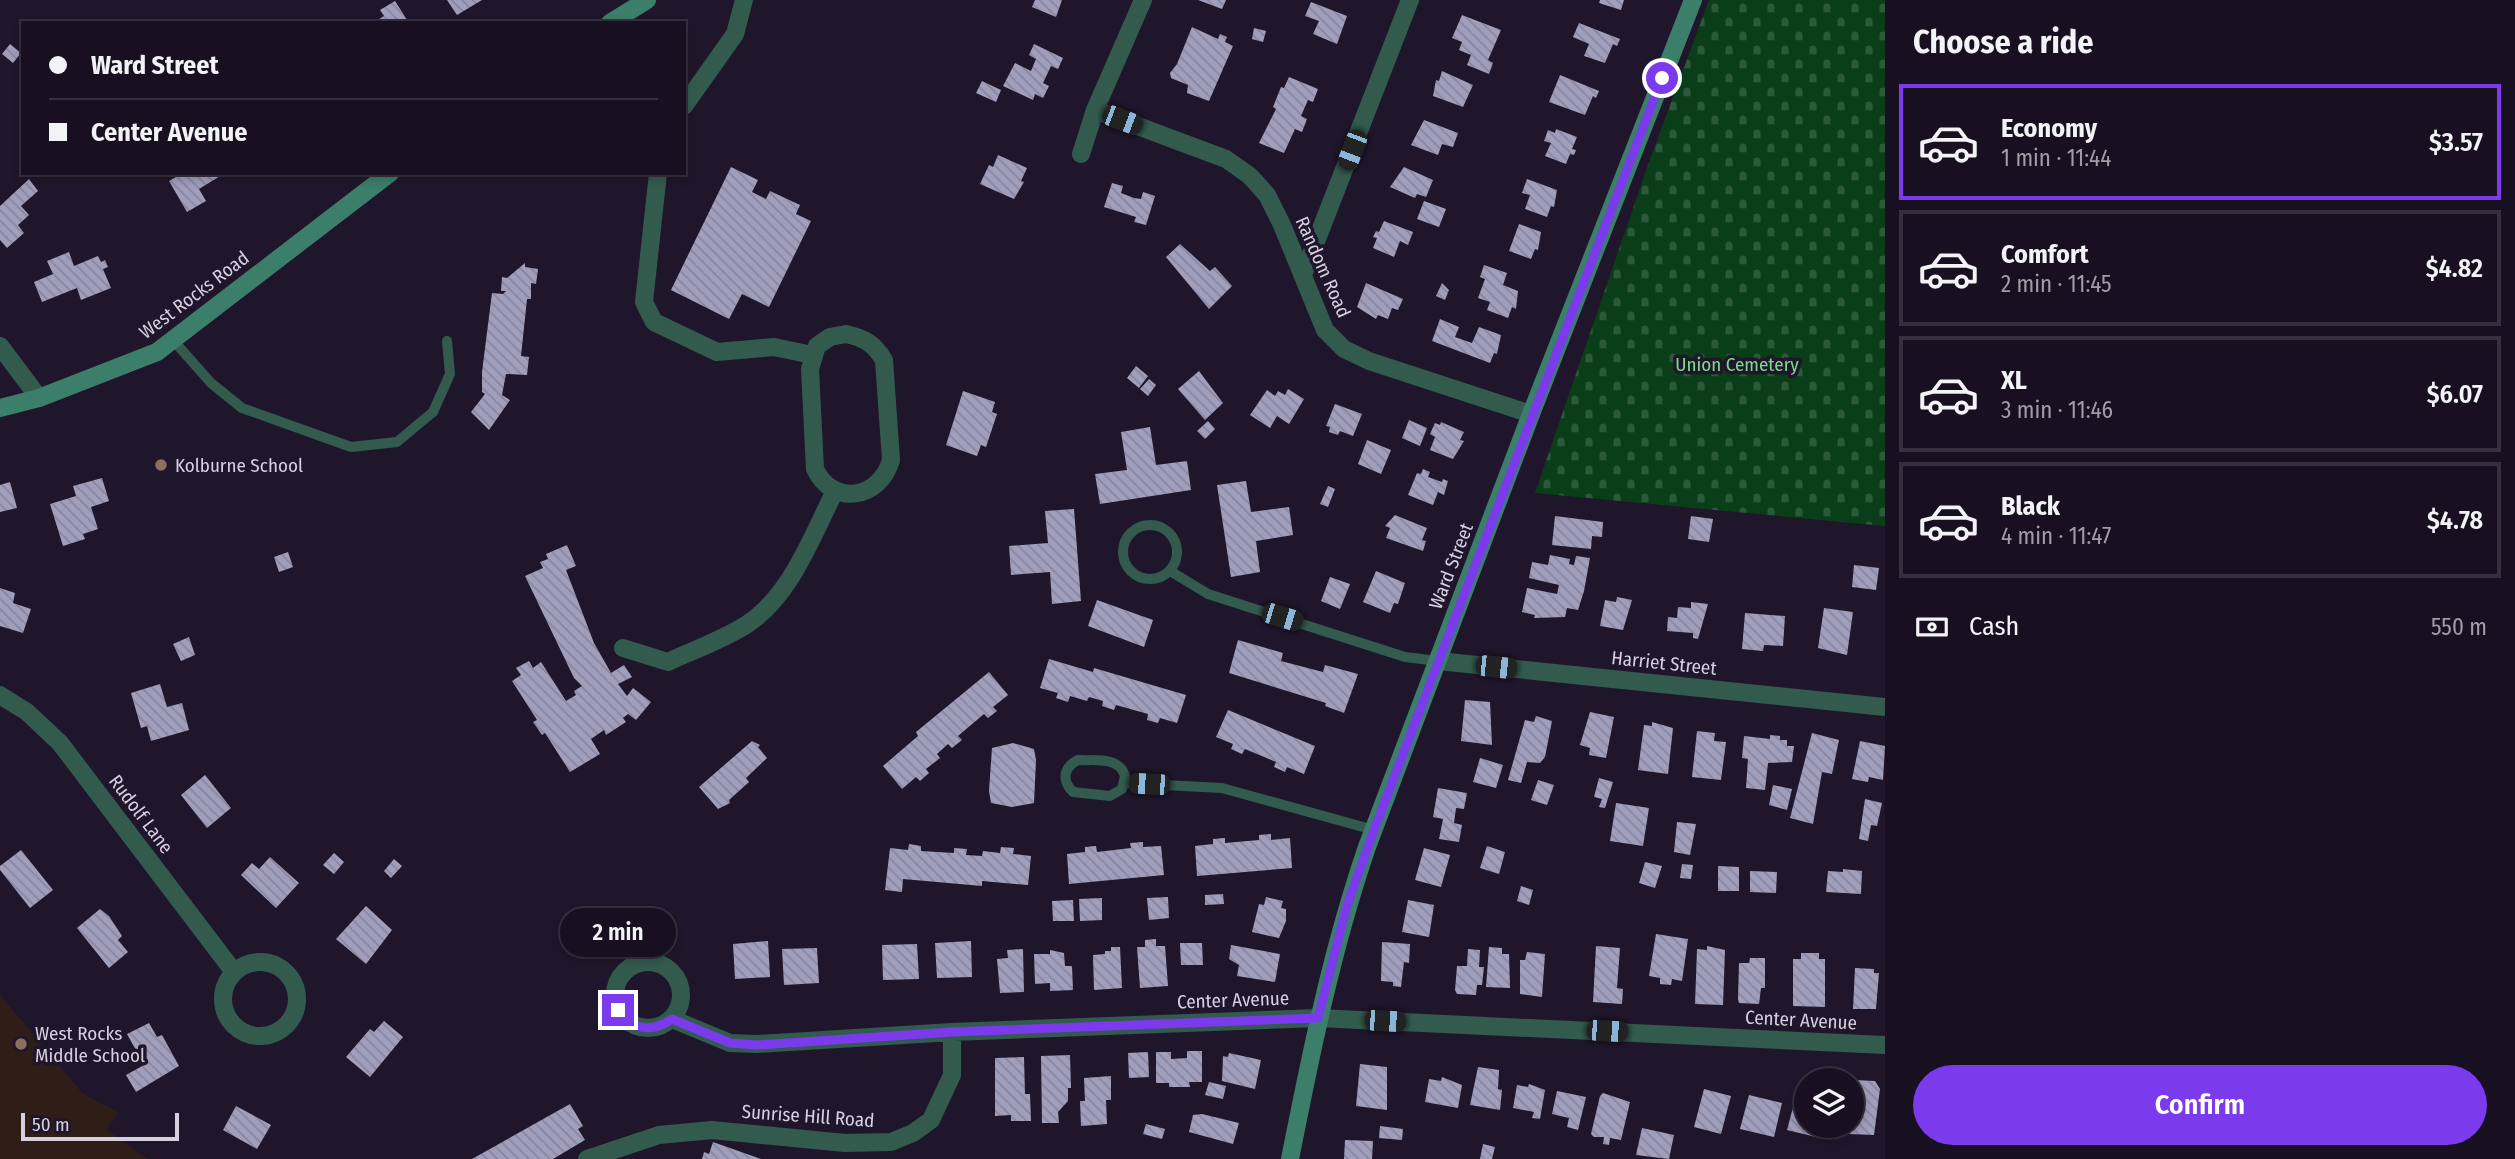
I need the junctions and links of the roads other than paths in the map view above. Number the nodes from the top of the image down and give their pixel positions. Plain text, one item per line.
1 (647, 0) edge
2 (744, 0) edge
3 (1143, 0) edge
4 (1410, 0) edge
5 (1693, 0) edge
6 (613, 21) edge
7 (686, 103) edge
8 (1096, 110) junction
9 (1081, 154) dead end
10 (387, 175) edge
11 (658, 175) edge
12 (1303, 275) junction
13 (173, 340) junction
14 (447, 341) dead end
15 (0, 346) edge
16 (812, 355) junction
17 (39, 398) junction
18 (0, 408) edge
19 (1531, 414) junction
20 (835, 491) junction
21 (1170, 570) junction
22 (623, 648) dead end
23 (1438, 661) junction
24 (0, 695) edge
25 (1885, 707) edge
26 (1125, 783) junction
27 (1374, 830) junction
28 (234, 972) junction
29 (1318, 1018) junction
30 (672, 1019) dead end
31 (951, 1032) junction
32 (1885, 1045) edge
33 (587, 1159) edge
34 (1290, 1159) edge

1 - 6 main road
2 - 7 street
3 - 8 street
4 - 12 street
5 - 19 main road, Ward Street
8 - 9 street
8 - 12 street, Random Road
10 - 13 main road, West Rocks Road
11 - 16 street
12 - 19 street, Random Road
13 - 14 lane
13 - 17 main road, West Rocks Road
15 - 17 street
16 - 20 street
16 - 20 street
17 - 18 main road, West Rocks Road
19 - 23 main road, Ward Street
20 - 22 street
21 - 21 lane
21 - 23 lane
23 - 25 street, Harriet Street
23 - 27 main road, Ward Street
24 - 28 street, Rudolf Lane
26 - 26 lane
26 - 27 lane
27 - 29 main road, Ward Street
28 - 28 street
29 - 31 street, Center Avenue
29 - 32 street, Center Avenue
29 - 34 main road, Ward Street
30 - 31 street, Center Avenue
31 - 33 street, Sunrise Hill Road

